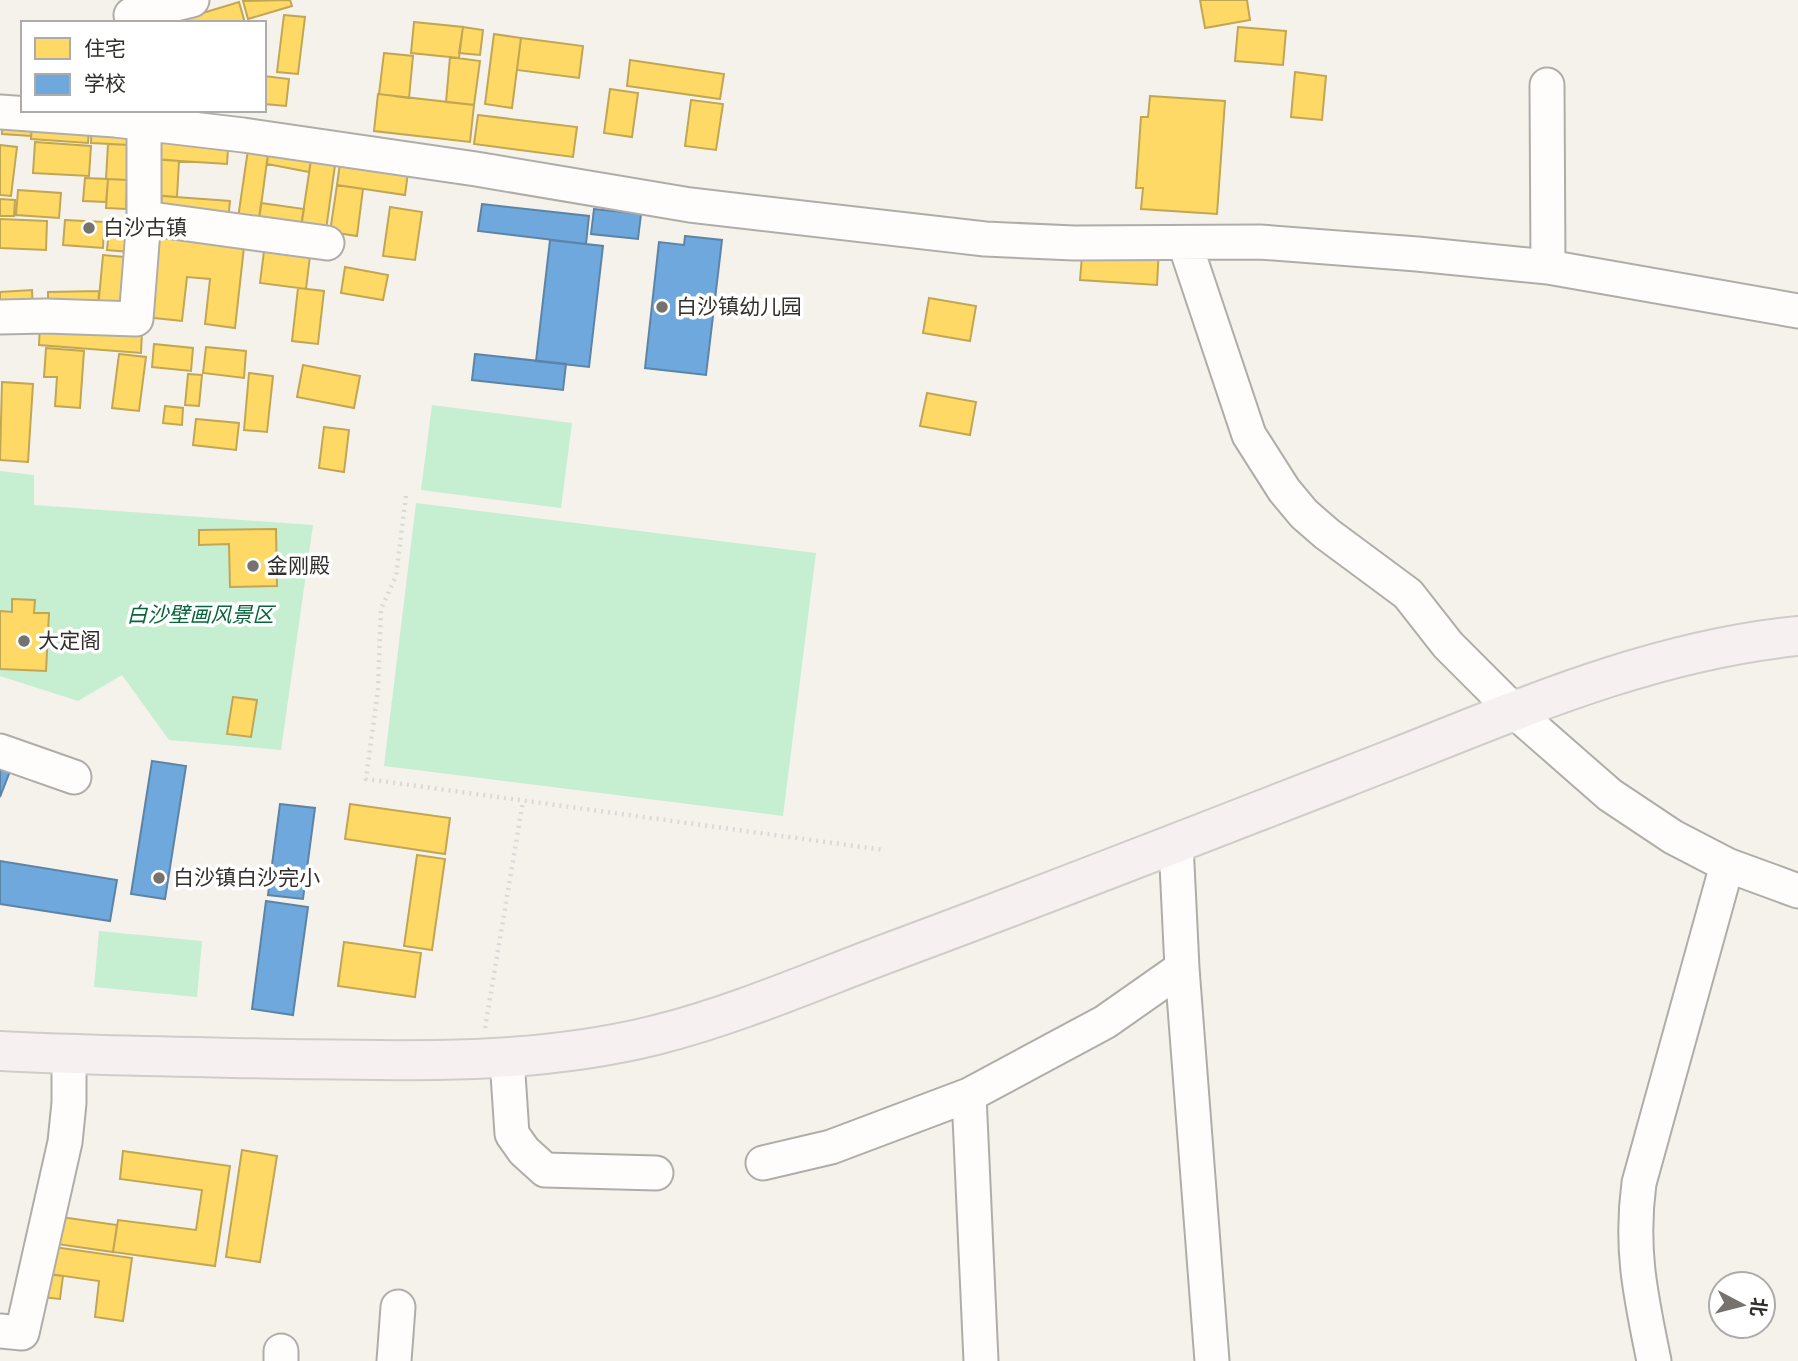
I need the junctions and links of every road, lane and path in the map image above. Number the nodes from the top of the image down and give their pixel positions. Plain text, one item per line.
1 (192, 0) edge
2 (131, 12) edge
3 (1547, 85) dead end
4 (0, 112) edge
5 (125, 118) edge
6 (144, 218) junction
7 (327, 243) dead end
8 (1185, 244) junction
9 (1548, 267) junction
10 (1798, 311) edge
11 (0, 317) edge
12 (406, 496) dead end
13 (1798, 636) edge
14 (1514, 711) junction
15 (0, 751) edge
16 (74, 777) dead end
17 (523, 801) junction
18 (1176, 844) junction
19 (884, 850) dead end
20 (1727, 865) junction
21 (1798, 891) edge
22 (1182, 968) junction
23 (0, 1051) edge
24 (69, 1055) junction
25 (493, 1060) junction
26 (969, 1095) junction
27 (763, 1163) dead end
28 (656, 1173) dead end
29 (398, 1307) dead end
30 (0, 1331) edge
31 (394, 1361) edge
32 (981, 1361) edge
33 (1212, 1361) edge
34 (1654, 1361) edge

1 - 2 street
3 - 9 street
4 - 5 street
5 - 6 street
5 - 8 street
6 - 7 street
6 - 11 street
8 - 9 street
8 - 14 street
9 - 10 street
12 - 17 path
13 - 14 main road
14 - 18 main road
14 - 20 street
15 - 16 street
17 - 19 path
17 - 25 path
18 - 22 street
18 - 25 main road
20 - 21 street
20 - 34 street
22 - 26 street
22 - 33 street
23 - 24 main road
24 - 25 main road
24 - 30 street
25 - 28 street
26 - 27 street
26 - 32 street
29 - 31 street

